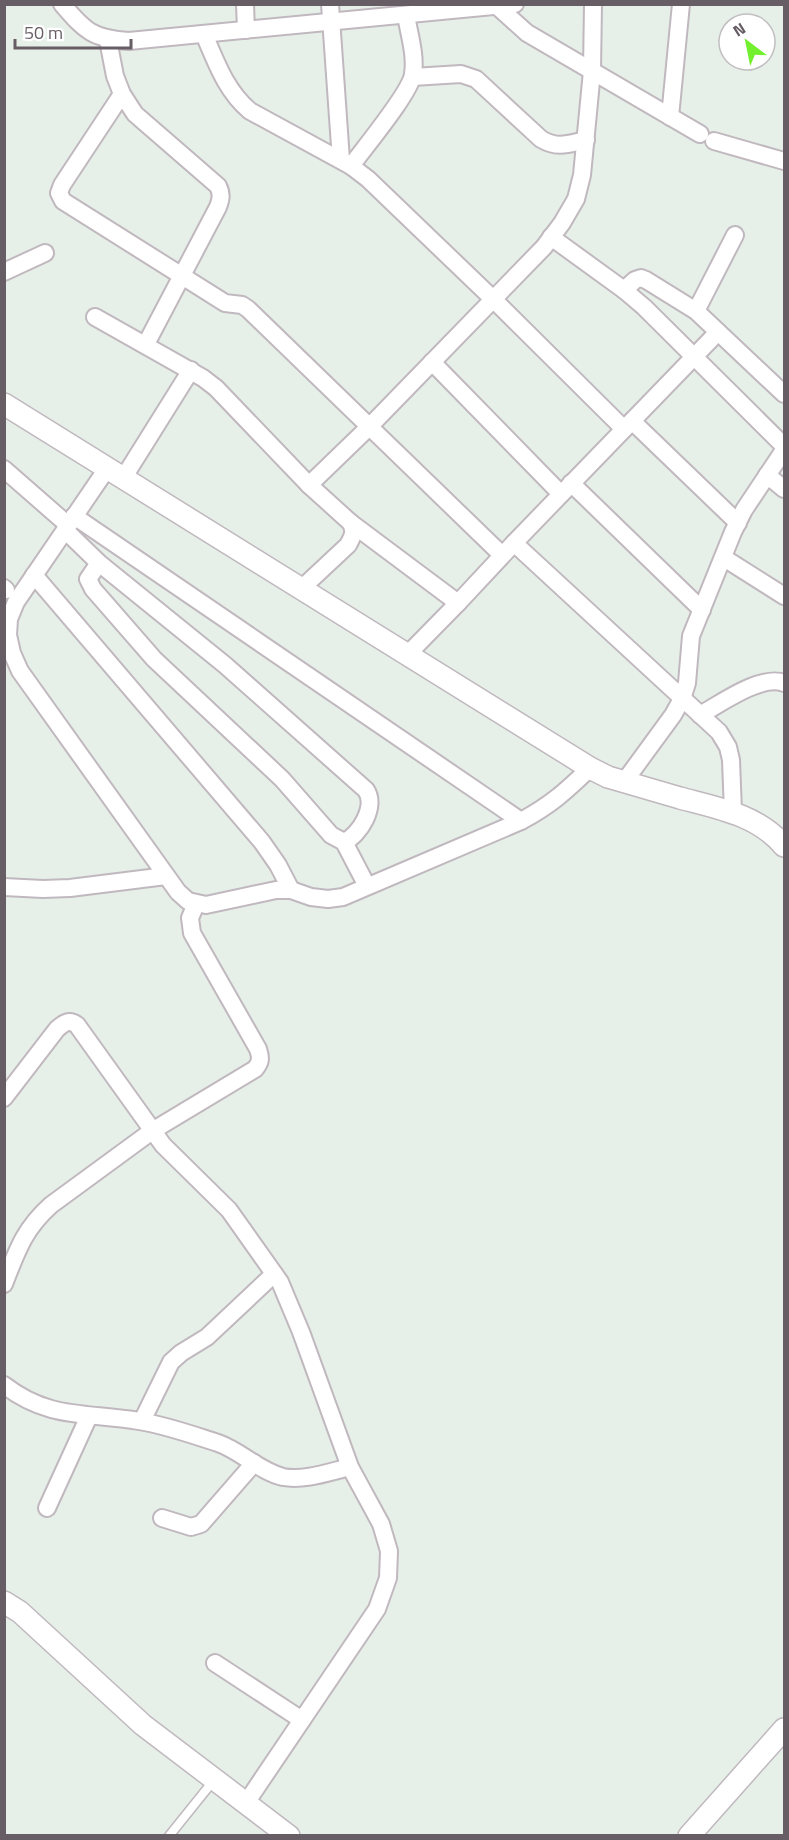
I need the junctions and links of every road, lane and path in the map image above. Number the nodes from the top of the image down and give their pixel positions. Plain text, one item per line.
1 (62, 4) edge
2 (245, 4) edge
3 (515, 4) edge
4 (593, 4) edge
5 (681, 4) edge
6 (487, 6) edge
7 (331, 13) edge
8 (406, 15) junction
9 (246, 30) junction
10 (204, 34) junction
11 (108, 40) junction
12 (592, 70) junction
13 (413, 77) junction
14 (122, 94) junction
15 (670, 117) junction
16 (586, 140) junction
17 (784, 161) edge
18 (346, 163) junction
19 (735, 235) dead end
20 (551, 237) junction
21 (45, 253) dead end
22 (4, 272) edge
23 (182, 276) junction
24 (624, 290) junction
25 (494, 299) junction
26 (696, 311) junction
27 (95, 317) dead end
28 (718, 332) junction
29 (146, 344) junction
30 (694, 356) junction
31 (432, 362) junction
32 (191, 370) junction
33 (784, 394) edge
34 (4, 404) edge
35 (628, 425) junction
36 (369, 427) junction
37 (784, 448) edge
38 (4, 469) edge
39 (116, 472) junction
40 (767, 475) junction
41 (309, 485) junction
42 (566, 488) junction
43 (784, 489) edge
44 (351, 523) junction
45 (738, 523) junction
46 (69, 524) junction
47 (508, 549) junction
48 (724, 558) junction
49 (99, 563) junction
50 (34, 575) junction
51 (302, 588) junction
52 (9, 590) edge
53 (784, 596) edge
54 (458, 603) junction
55 (702, 610) junction
56 (408, 654) junction
57 (784, 683) edge
58 (682, 699) junction
59 (700, 715) junction
60 (590, 768) junction
61 (624, 782) junction
62 (733, 812) junction
63 (521, 820) junction
64 (344, 842) junction
65 (784, 846) edge
66 (166, 876) junction
67 (4, 886) edge
68 (368, 886) junction
69 (291, 890) junction
70 (196, 904) junction
71 (4, 1098) edge
72 (152, 1131) junction
73 (274, 1274) junction
74 (4, 1284) edge
75 (4, 1385) edge
76 (89, 1416) junction
77 (142, 1421) junction
78 (254, 1464) junction
79 (350, 1467) junction
80 (47, 1509) dead end
81 (162, 1518) dead end
82 (4, 1602) edge
83 (215, 1664) dead end
84 (302, 1720) junction
85 (784, 1729) edge
86 (214, 1779) junction
87 (246, 1803) junction
88 (169, 1836) edge
89 (289, 1836) edge
90 (689, 1836) edge

1 - 11 street
2 - 9 street
3 - 6 street
4 - 12 street
5 - 15 street
6 - 8 street
6 - 12 street
7 - 8 street
7 - 9 street
7 - 18 street
8 - 13 street
9 - 10 street
10 - 11 street
10 - 18 street
11 - 14 street
12 - 15 street
12 - 16 street
13 - 16 street
13 - 18 street
14 - 23 street
14 - 23 street
15 - 17 street
16 - 20 street
18 - 25 street
19 - 26 street
20 - 24 street
20 - 25 street
21 - 22 street
23 - 29 street
23 - 36 street
24 - 26 street
24 - 30 street
25 - 31 street
25 - 35 street
26 - 28 street
27 - 29 street
28 - 30 street
28 - 33 street
29 - 32 street
30 - 35 street
30 - 37 street
31 - 36 street
31 - 42 street
32 - 39 street
32 - 41 street
34 - 39 street
35 - 42 street
35 - 45 street
36 - 41 street
36 - 47 street
37 - 40 street
38 - 46 street
39 - 46 street
39 - 51 street
40 - 43 street
40 - 45 street
41 - 44 street
42 - 47 street
42 - 55 street
44 - 51 street
44 - 54 street
45 - 48 street
46 - 49 street
46 - 50 street
46 - 63 street
47 - 54 street
47 - 58 street
48 - 53 street
48 - 55 street
49 - 64 street
49 - 64 street
50 - 52 street
50 - 69 street
51 - 56 street
52 - 66 street
54 - 56 street
55 - 58 street
56 - 60 street
57 - 59 street
58 - 59 street
58 - 61 street
59 - 62 street
60 - 61 street
60 - 63 street
61 - 62 street
62 - 65 street
63 - 68 street
64 - 68 street
66 - 67 street
66 - 70 street
68 - 69 street
69 - 70 street
70 - 72 street
71 - 72 street
72 - 73 street
72 - 74 street
73 - 77 street
73 - 79 street
75 - 76 street
76 - 77 street
76 - 80 street
77 - 78 street
78 - 79 street
78 - 81 street
79 - 84 street
82 - 86 street
83 - 84 street
84 - 87 street
85 - 90 street
86 - 87 street
86 - 88 lane
87 - 89 street

